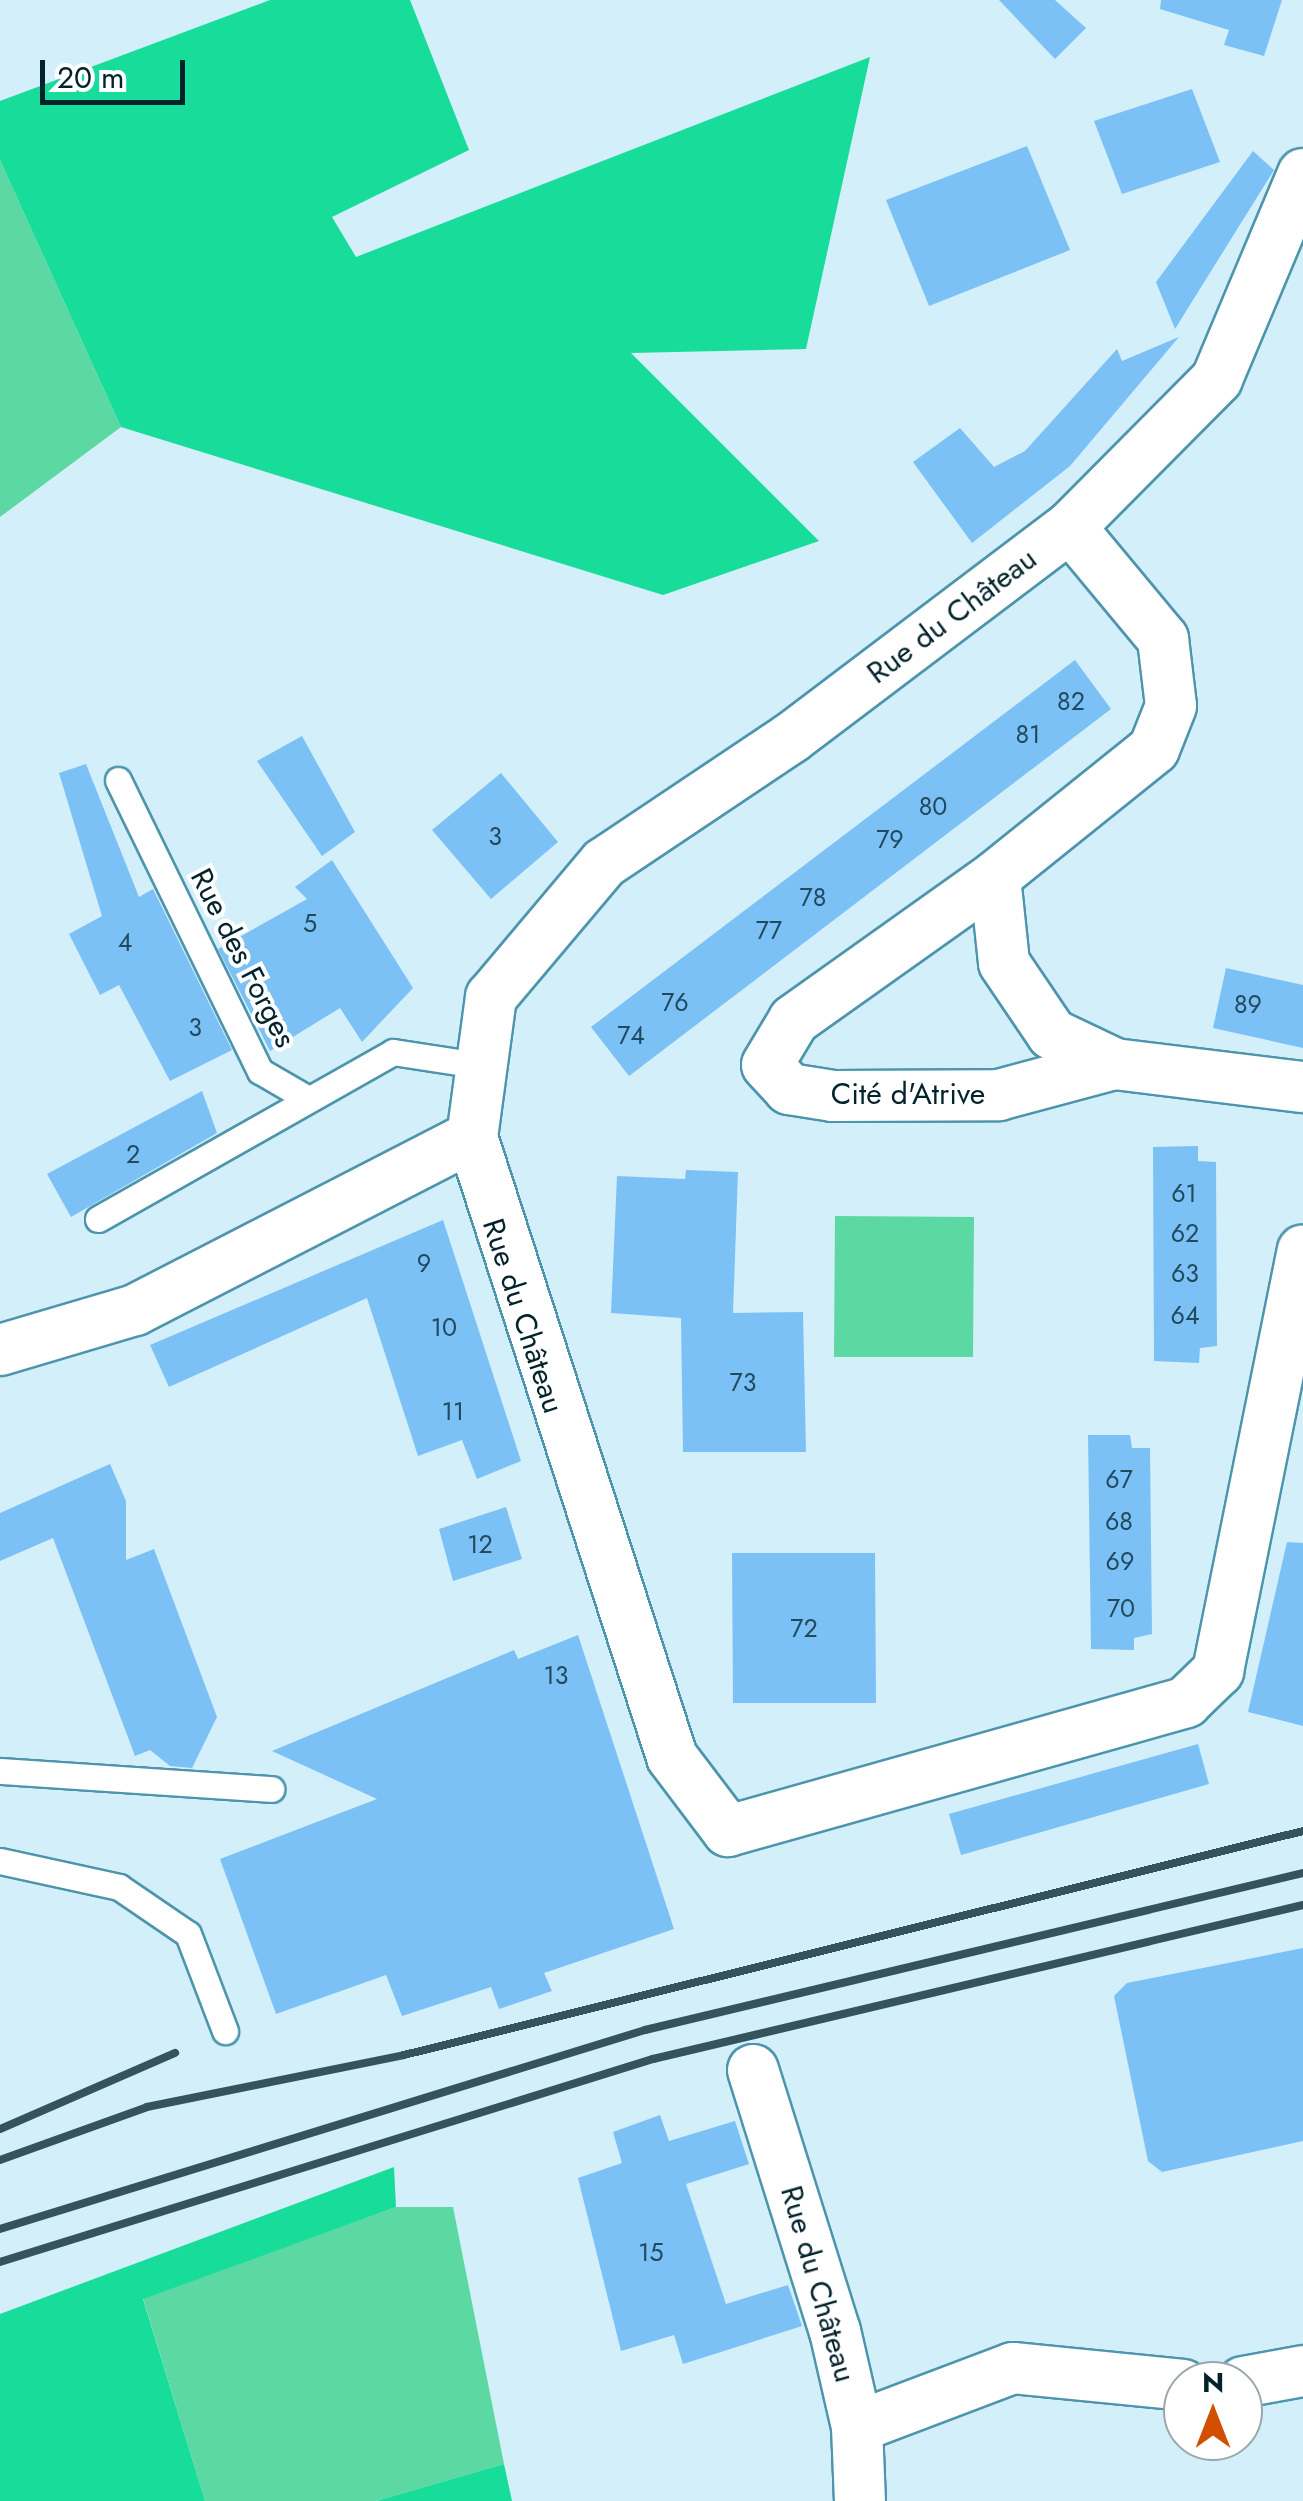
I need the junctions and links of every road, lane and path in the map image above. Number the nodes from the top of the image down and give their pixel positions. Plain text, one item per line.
1 (1303, 174) edge
2 (1070, 528) junction
3 (118, 780) dead end
4 (995, 877) junction
5 (1115, 1064) junction
6 (484, 1066) junction
7 (1303, 1088) edge
8 (303, 1096) junction
9 (472, 1138) junction
10 (98, 1219) dead end
11 (1303, 1250) edge
12 (0, 1350) edge
13 (0, 1772) edge
14 (271, 1789) dead end
15 (0, 1861) edge
16 (225, 2031) dead end
17 (753, 2070) dead end
18 (1303, 2371) edge
19 (1263, 2378) edge
20 (1163, 2384) edge
21 (857, 2426) junction
22 (860, 2501) edge

1 - 2 street, Rue du Château
2 - 4 street, Cité d'Atrive
2 - 6 street, Rue du Château
3 - 8 lane, Rue des Forges
4 - 5 street, Cité d'Atrive
4 - 5 street, Cité d'Atrive
5 - 7 street, Cité d'Atrive
6 - 8 lane
6 - 9 street, Rue du Château
8 - 10 lane
9 - 11 street, Rue du Château
9 - 12 street
13 - 14 lane
15 - 16 lane
17 - 21 street, Rue du Château
18 - 19 street
20 - 21 street
21 - 22 street, Rue du Château

